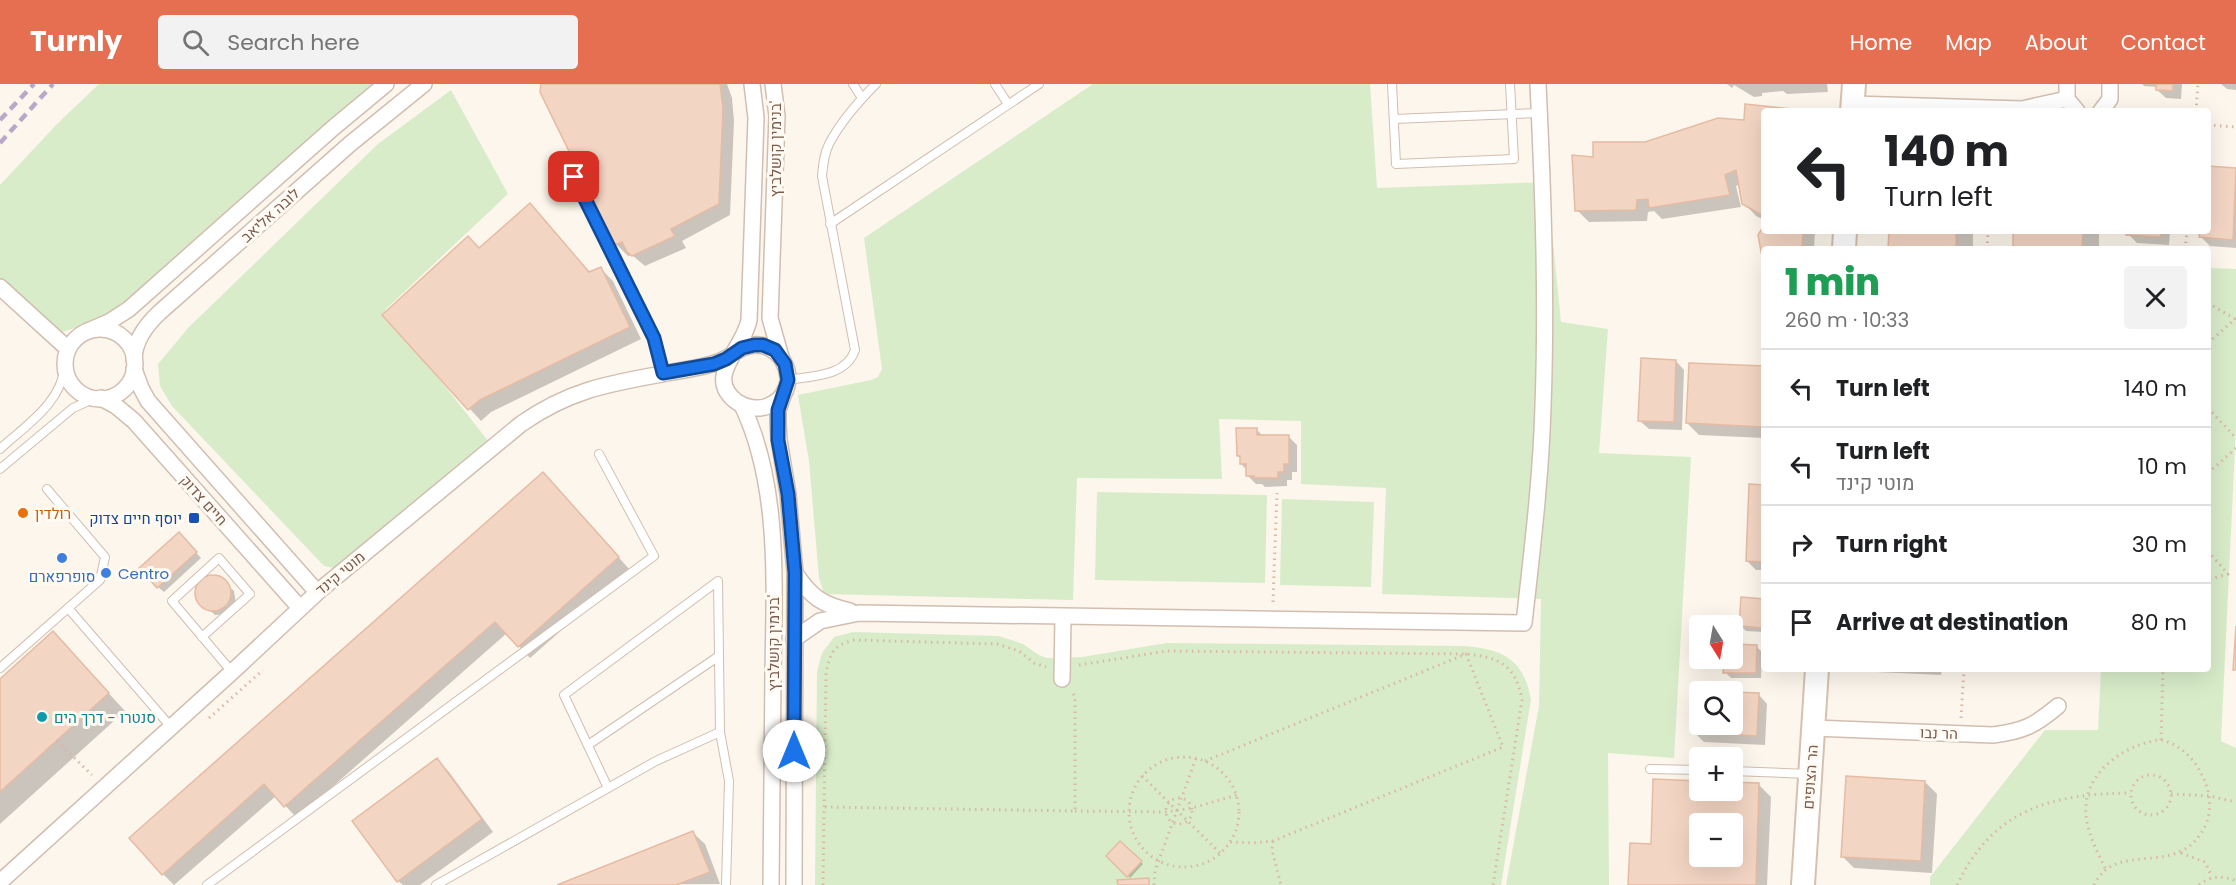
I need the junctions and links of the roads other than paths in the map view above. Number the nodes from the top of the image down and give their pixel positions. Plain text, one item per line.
1 (386, 84) edge
2 (424, 84) edge
3 (752, 84) edge
4 (774, 84) edge
5 (853, 84) edge
6 (876, 84) edge
7 (994, 84) edge
8 (1039, 84) edge
9 (1392, 84) edge
10 (1510, 84) edge
11 (1538, 84) edge
12 (2110, 84) edge
13 (2067, 91) edge
14 (862, 98) junction
15 (1853, 100) edge
16 (1008, 104) junction
17 (2003, 108) edge
18 (2024, 108) edge
19 (2076, 108) edge
20 (2103, 108) edge
21 (1539, 113) junction
22 (1512, 114) junction
23 (1394, 119) junction
24 (574, 177) dead end
25 (830, 224) junction
26 (0, 287) edge
27 (88, 331) junction
28 (68, 349) junction
29 (733, 354) junction
30 (781, 357) junction
31 (65, 364) junction
32 (134, 364) junction
33 (663, 373) junction
34 (786, 385) junction
35 (98, 398) junction
36 (742, 405) junction
37 (0, 448) edge
38 (599, 454) dead end
39 (0, 469) edge
40 (47, 489) dead end
41 (795, 573) junction
42 (317, 592) junction
43 (68, 608) junction
44 (300, 608) junction
45 (859, 613) junction
46 (1063, 617) junction
47 (202, 637) junction
48 (794, 639) junction
49 (719, 656) junction
50 (0, 668) edge
51 (232, 672) junction
52 (1817, 672) edge
53 (1063, 673) road end
54 (2058, 706) dead end
55 (171, 727) junction
56 (1813, 728) junction
57 (720, 732) junction
58 (588, 745) junction
59 (1650, 769) dead end
60 (1689, 770) edge
61 (1743, 771) edge
62 (1810, 774) junction
63 (608, 788) junction
64 (0, 882) edge
65 (207, 885) edge
66 (436, 885) edge
67 (726, 885) edge
68 (771, 885) edge
69 (794, 885) edge
70 (1803, 885) edge

1 - 27 street, לובה אליאב
2 - 32 street, לובה אליאב
3 - 29 street, בנימין קושלביץ'
4 - 30 street, בנימין קושלביץ'
5 - 14 lane
6 - 14 lane
7 - 16 lane
8 - 16 lane
9 - 23 lane
10 - 22 lane
11 - 21 street
12 - 20 street
13 - 18 street
13 - 19 street
14 - 25 lane
15 - 17 street
16 - 25 lane
21 - 22 lane
21 - 46 street
22 - 23 lane
22 - 23 lane
24 - 33 lane
25 - 34 lane
26 - 28 street
27 - 28 street
27 - 32 street
28 - 31 street
29 - 30 street
29 - 33 street, מוטי קינד
29 - 36 street
30 - 34 street
31 - 35 street
31 - 37 lane
32 - 35 street
32 - 42 street, חיים צדוק
33 - 42 street, מוטי קינד
34 - 36 street
34 - 41 street, בנימין קושלביץ'
35 - 39 lane
35 - 44 street, חיים צדוק
36 - 68 street, בנימין קושלביץ'
38 - 65 lane
40 - 43 lane
41 - 45 street
41 - 48 street, בנימין קושלביץ'
42 - 44 street, מוטי קינד
43 - 50 lane
43 - 55 lane
44 - 51 street, מוטי קינד
45 - 46 street
45 - 48 street
46 - 53 street
47 - 47 lane
47 - 51 lane
48 - 69 street, בנימין קושלביץ'
49 - 57 lane
49 - 58 lane
49 - 58 lane
51 - 55 street, מוטי קינד
52 - 56 street, הר הצופים
54 - 56 street, הר נבו
55 - 64 street, מוטי קינד
56 - 62 street, הר הצופים
57 - 63 lane
57 - 67 lane
58 - 63 lane
59 - 60 lane
61 - 62 lane
62 - 70 street, הר הצופים
63 - 66 lane

